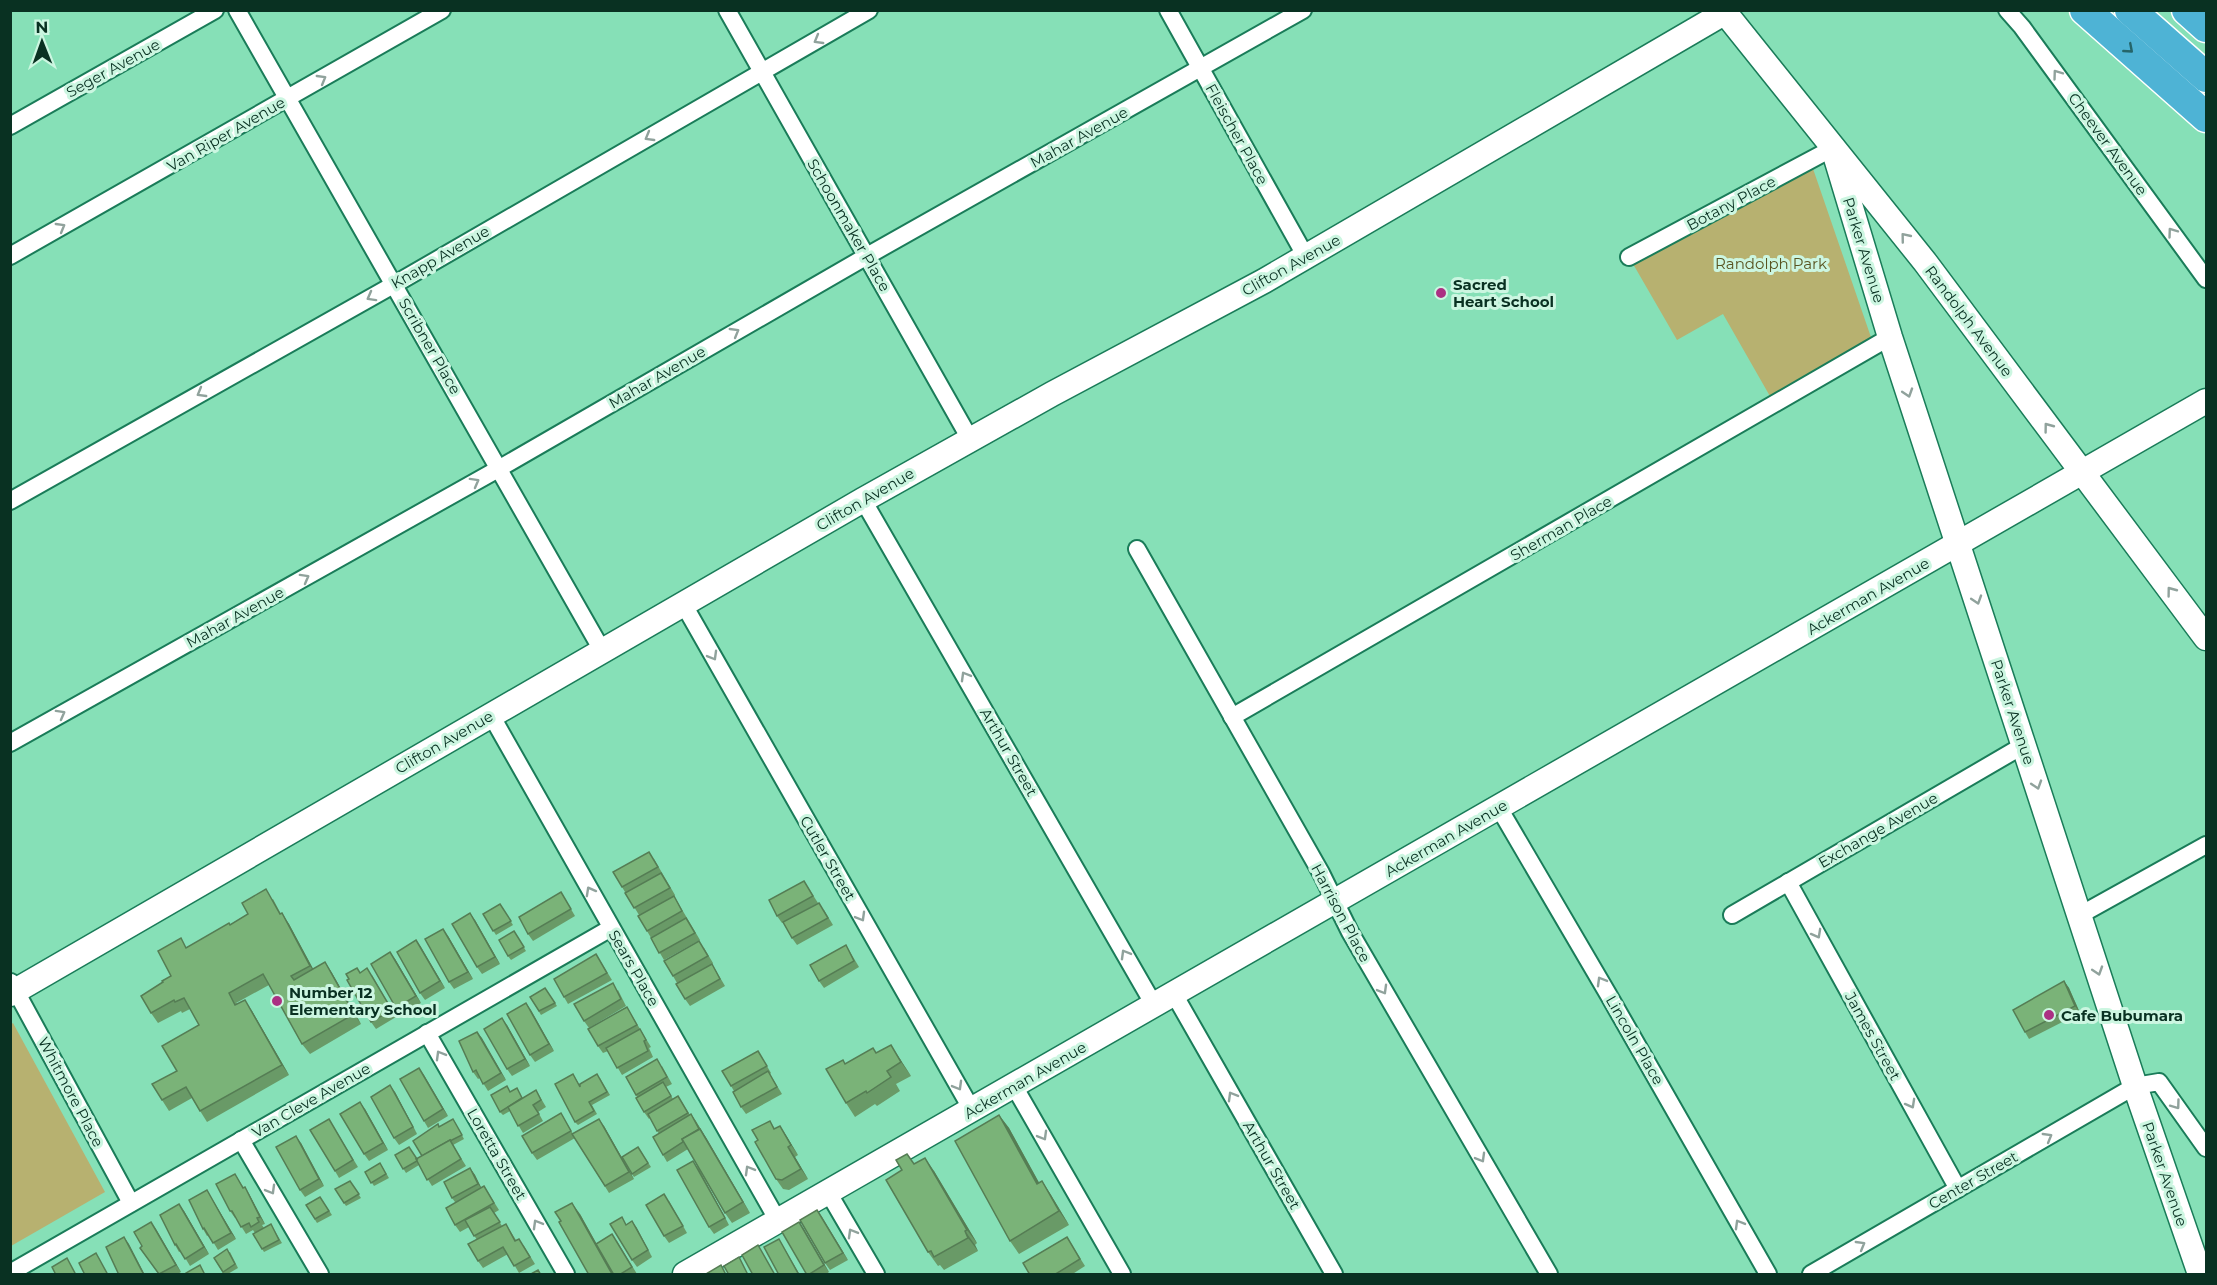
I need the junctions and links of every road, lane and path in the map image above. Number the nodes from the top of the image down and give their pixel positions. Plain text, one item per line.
1 (215, 10) edge
2 (237, 10) edge
3 (442, 10) edge
4 (727, 10) edge
5 (869, 10) edge
6 (1168, 10) edge
7 (1303, 10) edge
8 (2007, 10) edge
9 (2085, 10) edge
10 (2130, 10) edge
11 (2187, 10) edge
12 (1725, 11) edge
13 (2206, 27) edge
14 (1201, 69) junction
15 (762, 71) junction
16 (2206, 77) edge
17 (288, 99) junction
18 (2206, 117) edge
19 (10, 126) edge
20 (1833, 148) junction
21 (10, 256) edge
22 (867, 256) junction
23 (1306, 257) junction
24 (1629, 257) dead end
25 (2206, 279) edge
26 (395, 284) junction
27 (1890, 337) junction
28 (2206, 401) edge
29 (970, 439) junction
30 (500, 468) junction
31 (2083, 473) junction
32 (863, 500) junction
33 (10, 501) edge
34 (1959, 544) junction
35 (1137, 549) dead end
36 (684, 605) junction
37 (2206, 638) edge
38 (603, 652) junction
39 (492, 715) junction
40 (1232, 717) junction
41 (10, 743) edge
42 (2024, 746) junction
43 (1499, 808) junction
44 (2206, 845) edge
45 (1788, 882) junction
46 (1335, 902) junction
47 (1732, 915) dead end
48 (2080, 915) junction
49 (611, 928) junction
50 (12, 989) edge
51 (1164, 999) junction
52 (427, 1033) junction
53 (1014, 1086) junction
54 (2135, 1086) junction
55 (972, 1110) junction
56 (241, 1140) junction
57 (2206, 1148) edge
58 (1958, 1189) junction
59 (828, 1192) junction
60 (131, 1203) junction
61 (778, 1221) junction
62 (10, 1272) edge
63 (320, 1275) edge
64 (566, 1275) edge
65 (686, 1275) edge
66 (876, 1275) edge
67 (1122, 1275) edge
68 (1334, 1275) edge
69 (1549, 1275) edge
70 (1768, 1275) edge
71 (1811, 1275) edge
72 (2200, 1275) edge

1 - 19 street, Seger Avenue
2 - 17 street, Scribner Place
17 -> 3 street, Van Riper Avenue
4 - 15 street, Schoonmaker Place
5 -> 15 street, Knapp Avenue
6 - 14 street, Fleischer Place
7 - 14 street, Mahar Avenue
25 -> 8 street, Cheever Avenue
9 -> 18 highway
10 - 16 highway
11 - 13 highway
12 - 20 street, Randolph Avenue
12 - 23 street, Clifton Avenue
14 - 22 street, Mahar Avenue
14 - 23 street, Fleischer Place
15 - 22 street, Schoonmaker Place
15 -> 26 street, Knapp Avenue
21 -> 17 street, Van Riper Avenue
17 - 26 street, Scribner Place
20 - 24 street, Botany Place
20 - 27 street, Parker Avenue
31 -> 20 street, Randolph Avenue
22 - 29 street, Schoonmaker Place
30 -> 22 street, Mahar Avenue
23 - 29 street, Clifton Avenue
26 - 30 street, Scribner Place
26 -> 33 street, Knapp Avenue
27 -> 34 street, Parker Avenue
27 - 40 street, Sherman Place
28 - 31 street, Ackerman Avenue
29 - 32 street, Clifton Avenue
30 - 38 street, Scribner Place
41 -> 30 street, Mahar Avenue
31 - 34 street, Ackerman Avenue
37 -> 31 street, Randolph Avenue
32 - 36 street, Clifton Avenue
51 -> 32 street, Arthur Street
34 -> 42 street, Parker Avenue
34 - 43 street, Ackerman Avenue
35 - 40 street, Harrison Place
36 - 38 street, Clifton Avenue
36 -> 55 street, Cutler Street
38 - 39 street, Clifton Avenue
49 -> 39 street, Sears Place
39 - 50 street, Clifton Avenue
40 - 46 street, Harrison Place
42 - 45 street, Exchange Avenue
42 -> 48 street, Parker Avenue
43 - 46 street, Ackerman Avenue
70 -> 43 street, Lincoln Place
44 - 48 street
45 - 47 street, Exchange Avenue
45 -> 58 street, James Street
46 - 51 street, Ackerman Avenue
46 -> 69 street, Harrison Place
48 -> 54 street, Parker Avenue
49 - 52 street, Van Cleve Avenue
61 -> 49 street, Sears Place
50 - 60 street, Whitmore Place
51 - 53 street, Ackerman Avenue
68 -> 51 street, Arthur Street
52 - 56 street, Van Cleve Avenue
64 -> 52 street, Loretta Street
53 - 55 street, Ackerman Avenue
53 -> 67 street
54 -> 57 street
58 -> 54 street, Center Street
54 - 72 street, Parker Avenue
55 - 59 street, Ackerman Avenue
56 - 60 street, Van Cleve Avenue
56 -> 63 street
71 -> 58 street, Center Street
59 - 61 street, Ackerman Avenue
66 -> 59 street
60 - 62 street, Van Cleve Avenue
61 - 65 street, Ackerman Avenue

